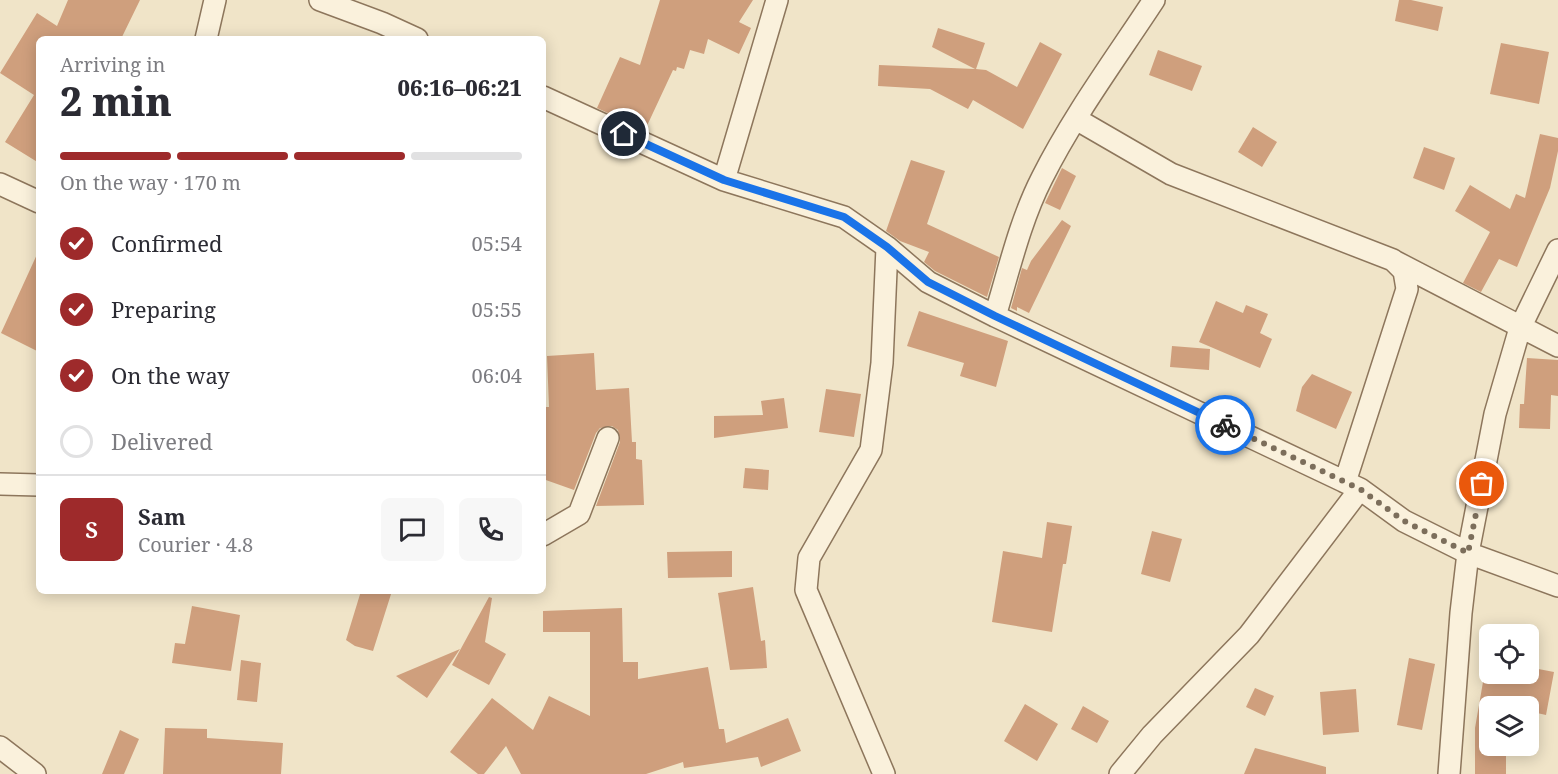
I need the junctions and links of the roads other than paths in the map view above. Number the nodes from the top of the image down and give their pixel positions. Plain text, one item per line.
1 (215, 0) edge
2 (320, 0) edge
3 (777, 0) edge
4 (1154, 0) edge
5 (207, 36) edge
6 (410, 36) edge
7 (546, 98) edge
8 (1076, 119) junction
9 (724, 180) junction
10 (0, 184) edge
11 (36, 201) edge
12 (887, 247) junction
13 (1558, 250) edge
14 (1393, 260) junction
15 (995, 316) junction
16 (1520, 328) junction
17 (1558, 346) edge
18 (608, 438) dead end
19 (0, 484) edge
20 (36, 485) edge
21 (1353, 486) junction
22 (546, 533) edge
23 (1468, 553) junction
24 (1558, 586) edge
25 (0, 747) edge
26 (35, 774) edge
27 (884, 774) edge
28 (1119, 774) edge
29 (1449, 774) edge

1 - 5 street
2 - 6 street
3 - 9 street
4 - 8 street
7 - 9 street
8 - 14 street
8 - 15 street
9 - 12 street
10 - 11 street
12 - 15 street
12 - 27 street
13 - 16 street
14 - 16 street
14 - 21 street
15 - 21 street
16 - 17 street
16 - 23 street
18 - 22 street
19 - 20 street
21 - 23 street
21 - 28 street
23 - 24 street
23 - 29 street
25 - 26 street

